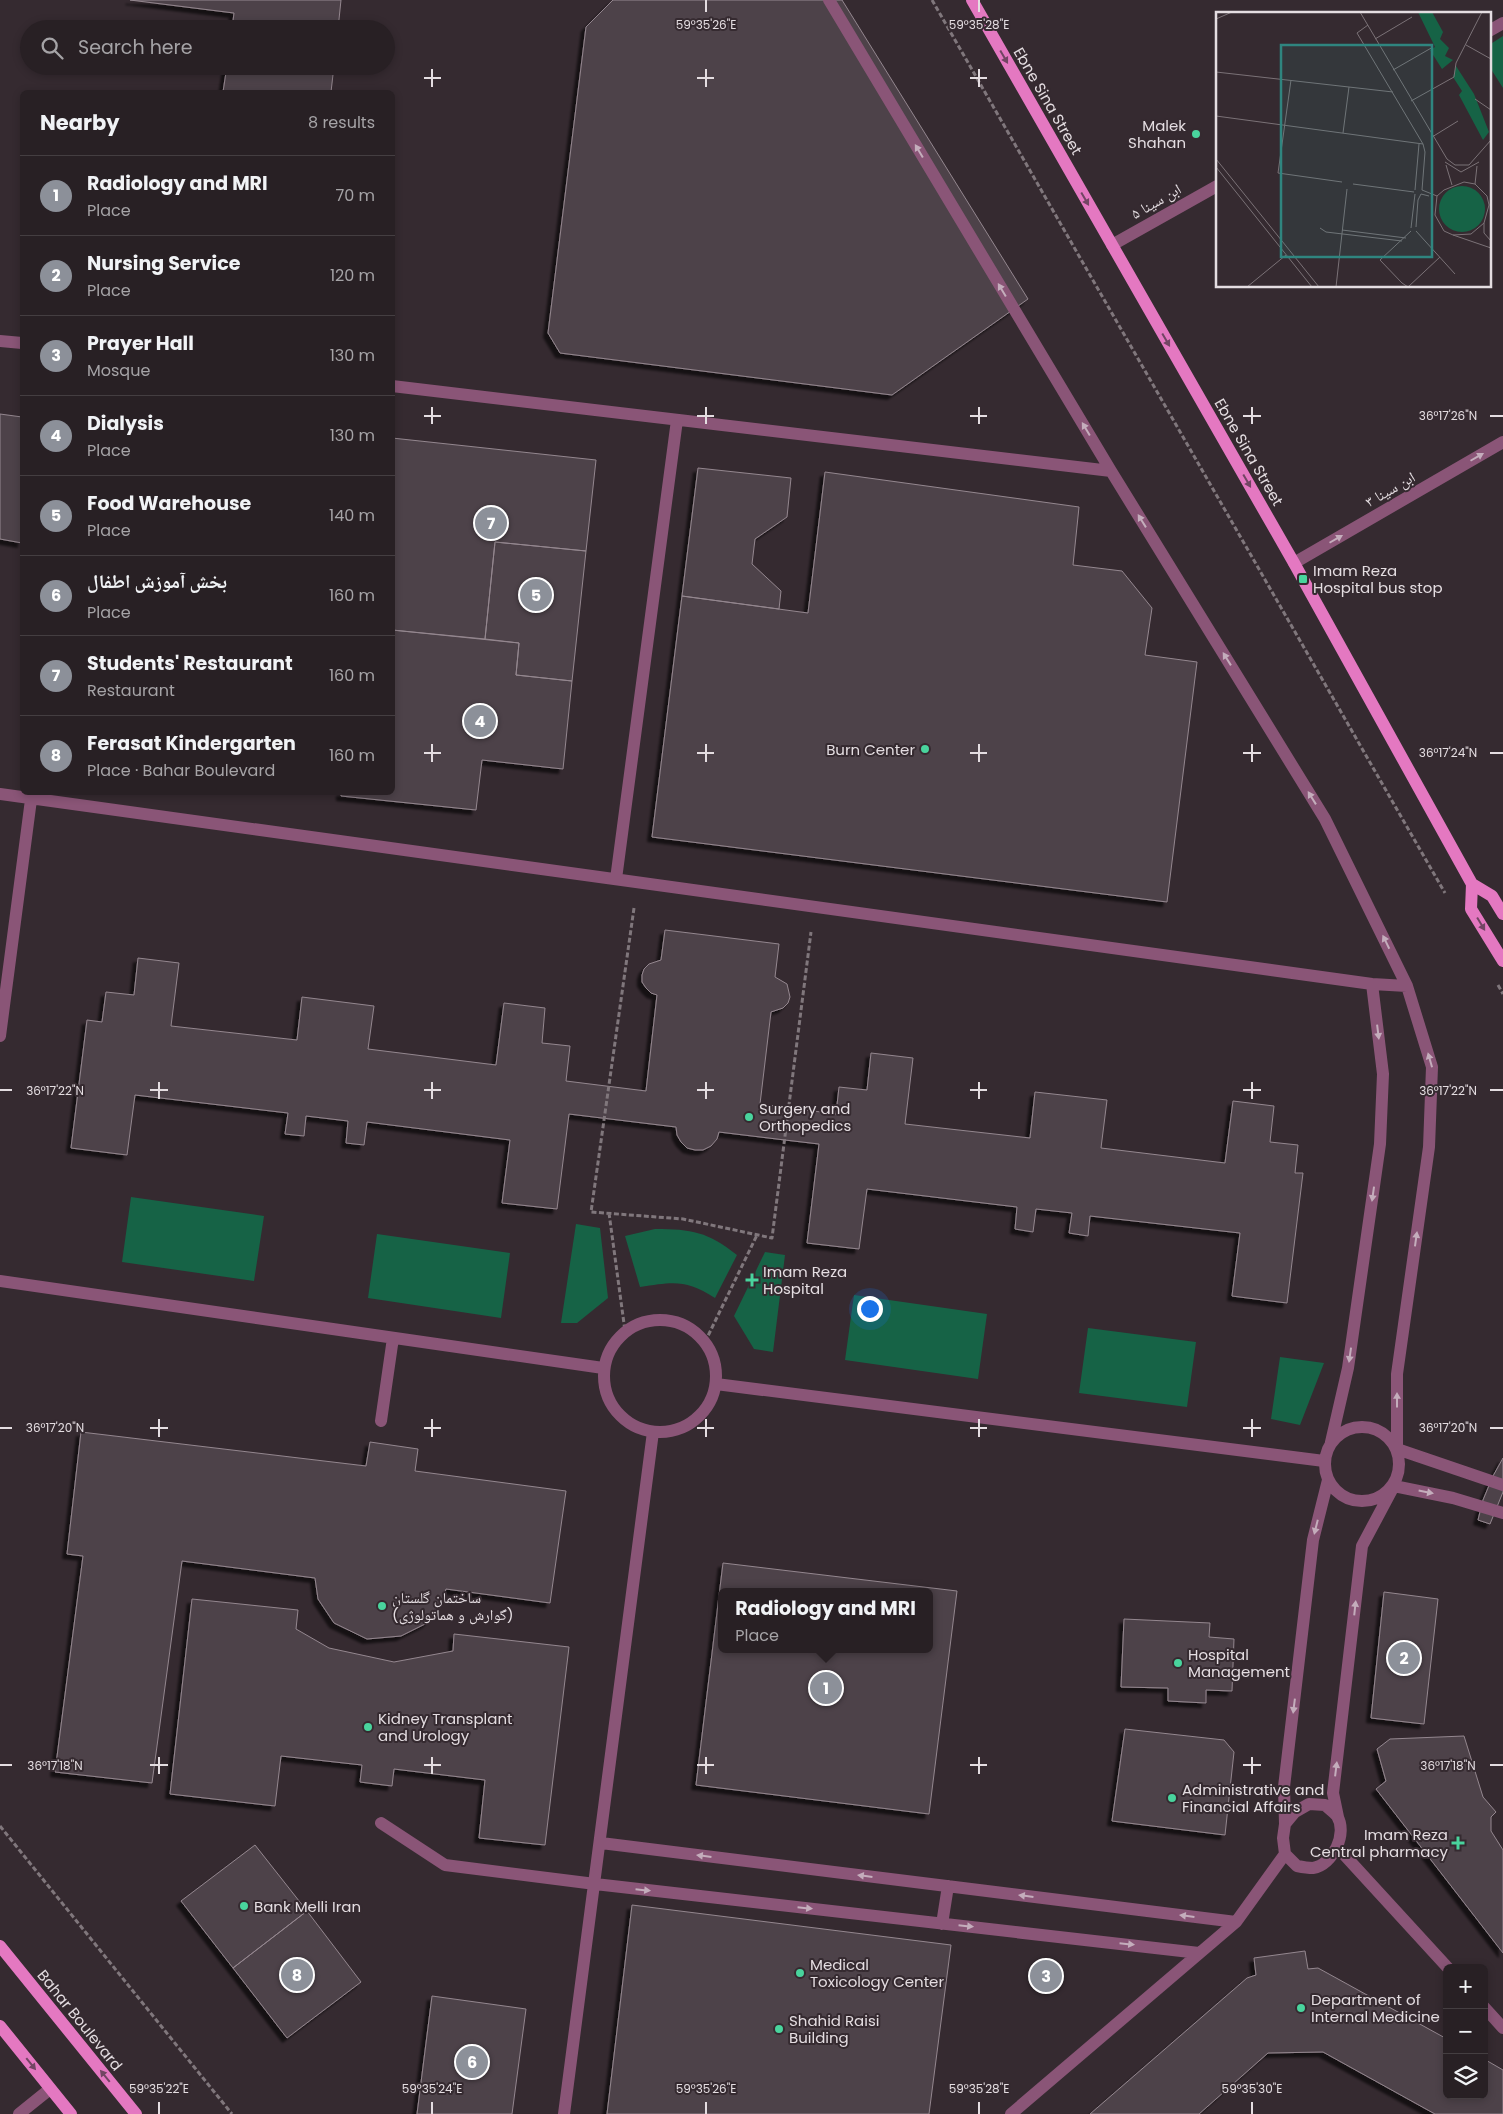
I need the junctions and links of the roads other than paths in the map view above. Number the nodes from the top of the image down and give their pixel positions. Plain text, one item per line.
1 (829, 0) edge
2 (972, 0) edge
3 (1503, 23) edge
4 (1490, 30) edge
5 (1216, 187) edge
6 (1112, 245) junction
7 (0, 341) edge
8 (20, 343) edge
9 (395, 386) edge
10 (677, 420) junction
11 (1503, 442) edge
12 (1111, 471) junction
13 (1294, 563) junction
14 (0, 794) edge
15 (32, 796) edge
16 (616, 879) junction
17 (1472, 884) junction
18 (1503, 913) edge
19 (1503, 961) edge
20 (1372, 984) junction
21 (1407, 986) junction
22 (0, 1036) edge
23 (0, 1281) edge
24 (394, 1338) junction
25 (604, 1368) junction
26 (716, 1384) junction
27 (381, 1421) dead end
28 (653, 1432) junction
29 (1331, 1442) junction
30 (1397, 1448) junction
31 (1324, 1461) junction
32 (1328, 1480) junction
33 (1503, 1485) edge
34 (1394, 1486) junction
35 (1503, 1513) edge
36 (1338, 1817) junction
37 (381, 1823) dead end
38 (1286, 1824) junction
39 (600, 1843) junction
40 (1338, 1848) junction
41 (1285, 1854) junction
42 (595, 1884) junction
43 (948, 1886) junction
44 (1236, 1922) junction
45 (942, 1924) junction
46 (0, 1946) edge
47 (1200, 1953) junction
48 (1444, 1964) edge
49 (1486, 2009) edge
50 (0, 2026) edge
51 (1503, 2028) edge
52 (50, 2089) junction
53 (19, 2114) edge
54 (71, 2114) edge
55 (136, 2114) edge
56 (564, 2114) edge
57 (1011, 2114) edge

12 -> 1 street
2 -> 6 main road, Ebne Sina Street
3 - 4 street
5 - 6 street, ابن سینا ۵
6 -> 13 main road, Ebne Sina Street
7 - 8 street
9 - 10 street
10 - 12 street
10 - 16 street
13 -> 11 street, ابن سینا ۳
21 -> 12 street
13 - 17 main road, Ebne Sina Street
14 - 15 street
15 - 16 street
15 - 22 street
16 - 20 street
17 - 18 main road, Ebne Sina Street
17 -> 19 main road
20 - 21 street
20 -> 29 street
30 -> 21 street
23 - 24 street
24 - 25 street
24 - 27 street
25 - 26 street
25 - 28 street
26 - 28 street
26 - 31 street
28 - 39 street
29 - 30 street
29 - 31 street
30 - 33 street
30 - 34 street
31 - 32 street
32 - 34 street
32 -> 38 street
34 -> 35 street
36 -> 34 street
36 - 38 street
36 - 40 street
37 - 42 street
38 - 41 street
39 - 42 street
43 -> 39 street
40 - 41 street
40 - 48 street
41 - 44 street
42 -> 45 street
42 - 56 street
44 -> 43 street
43 - 45 street
44 - 47 street
45 -> 47 street
55 -> 46 main road, Bahar Boulevard
47 - 57 street
49 - 51 street
50 -> 52 main road
52 - 53 street
52 - 54 main road

